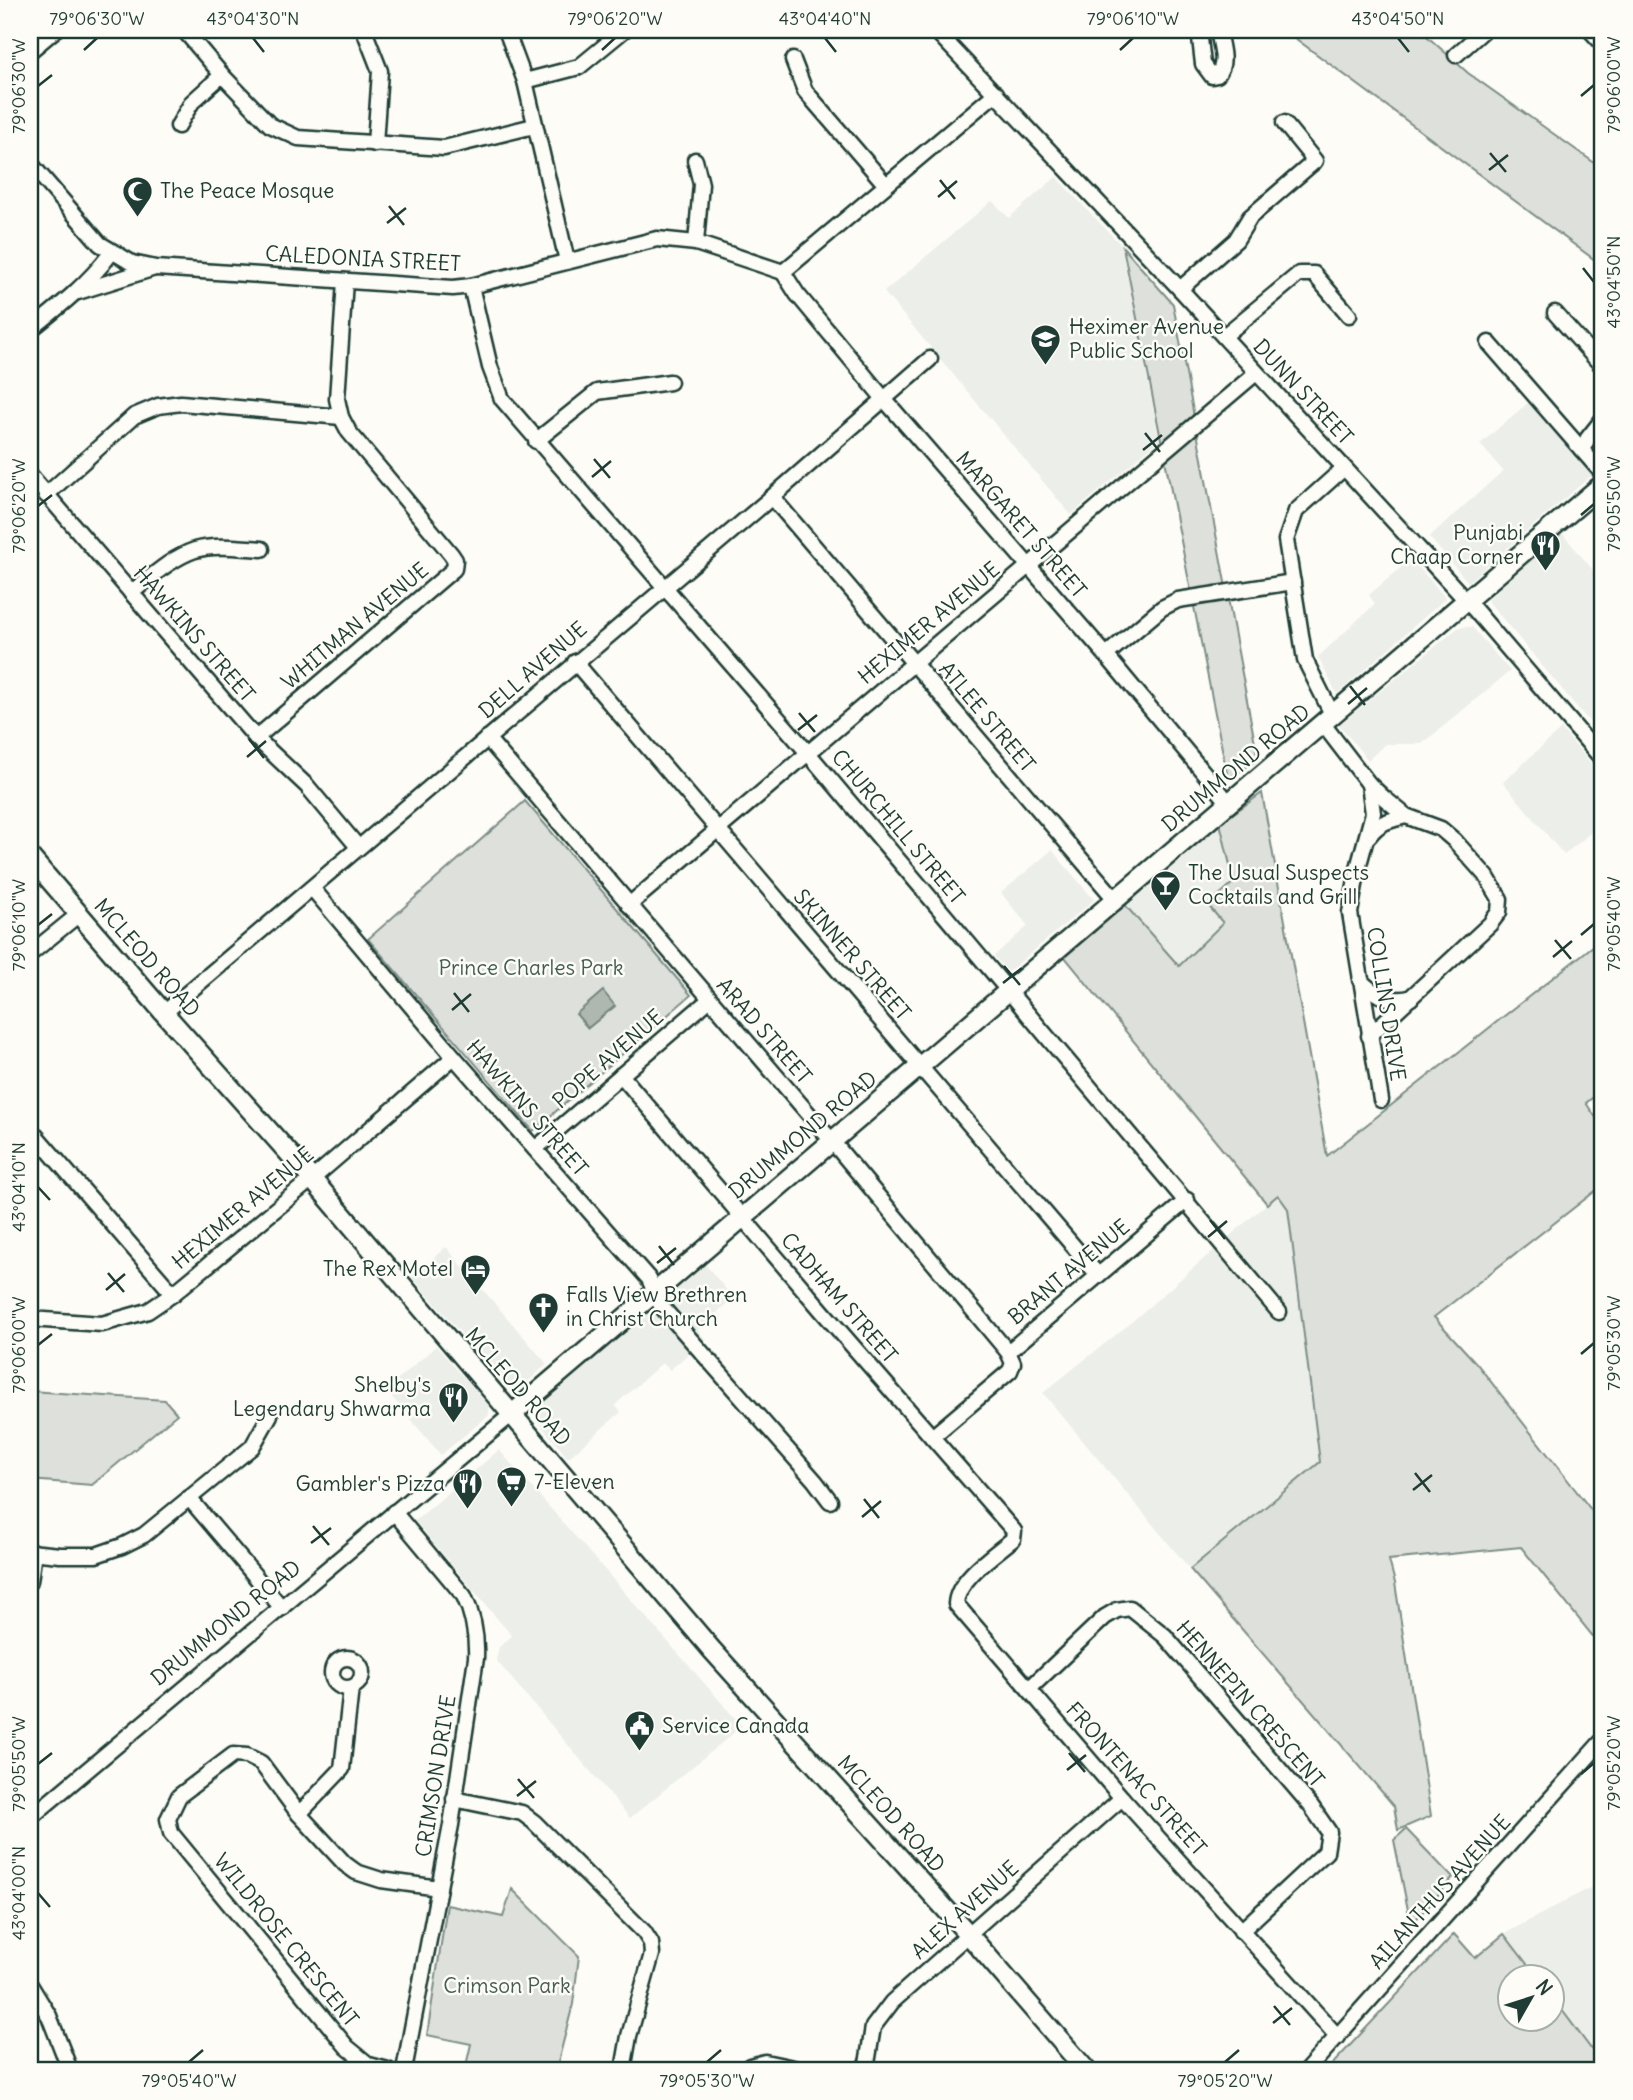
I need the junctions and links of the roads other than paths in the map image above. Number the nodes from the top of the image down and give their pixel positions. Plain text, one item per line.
1 (55, 30) edge
2 (184, 30) edge
3 (364, 30) edge
4 (506, 30) edge
5 (624, 30) edge
6 (935, 30) edge
7 (1199, 30) edge
8 (1218, 30) edge
9 (1484, 30) edge
10 (1590, 30) edge
11 (1603, 44) edge
12 (30, 51) edge
13 (1456, 55) dead end
14 (793, 60) dead end
15 (222, 75) junction
16 (525, 81) junction
17 (996, 93) junction
18 (1284, 123) dead end
19 (178, 126) dead end
20 (534, 126) junction
21 (375, 144) junction
22 (695, 160) dead end
23 (30, 163) edge
24 (886, 184) junction
25 (696, 243) junction
26 (111, 253) junction
27 (567, 261) junction
28 (156, 268) junction
29 (783, 272) junction
30 (345, 281) junction
31 (471, 286) junction
32 (1180, 289) junction
33 (75, 293) junction
34 (1555, 313) dead end
35 (1349, 315) dead end
36 (30, 330) edge
37 (1224, 336) junction
38 (1489, 343) dead end
39 (930, 359) dead end
40 (1603, 367) edge
41 (1256, 373) junction
42 (670, 382) dead end
43 (884, 399) junction
44 (341, 417) junction
45 (1603, 419) edge
46 (536, 441) junction
47 (1582, 450) junction
48 (1345, 468) junction
49 (1603, 474) edge
50 (30, 475) edge
51 (1603, 484) edge
52 (46, 495) junction
53 (772, 497) junction
54 (262, 549) dead end
55 (1028, 566) junction
56 (1293, 582) junction
57 (665, 586) junction
58 (131, 593) junction
59 (1467, 601) junction
60 (1106, 655) junction
61 (575, 662) junction
62 (914, 663) junction
63 (1328, 720) junction
64 (256, 738) junction
65 (486, 738) junction
66 (808, 753) junction
67 (1603, 760) edge
68 (1369, 784) junction
69 (1229, 803) junction
70 (1406, 816) junction
71 (717, 829) junction
72 (1368, 836) junction
73 (358, 847) junction
74 (30, 857) edge
75 (312, 888) junction
76 (1115, 900) junction
77 (629, 905) junction
78 (79, 914) junction
79 (30, 954) edge
80 (1360, 980) junction
81 (1010, 990) junction
82 (1411, 998) junction
83 (709, 1000) junction
84 (164, 1013) junction
85 (1369, 1037) junction
86 (454, 1057) junction
87 (920, 1066) junction
88 (621, 1075) junction
89 (1381, 1100) dead end
90 (30, 1129) edge
91 (831, 1140) junction
92 (535, 1149) junction
93 (312, 1179) junction
94 (1187, 1200) junction
95 (741, 1217) junction
96 (1098, 1275) junction
97 (654, 1291) junction
98 (173, 1294) junction
99 (1279, 1312) dead end
100 (30, 1319) edge
101 (1008, 1352) junction
102 (270, 1415) dead end
103 (511, 1415) junction
104 (933, 1437) junction
105 (189, 1498) junction
106 (830, 1502) dead end
107 (394, 1512) junction
108 (1004, 1547) joint
109 (32, 1552) edge
110 (30, 1581) edge
111 (282, 1608) junction
112 (351, 1688) dead end
113 (1029, 1689) junction
114 (1603, 1740) edge
115 (1122, 1798) junction
116 (454, 1799) junction
117 (299, 1814) junction
118 (30, 1818) edge
119 (439, 1888) junction
120 (1241, 1931) junction
121 (970, 1935) junction
122 (30, 1985) edge
123 (1338, 2037) junction
124 (66, 2069) edge
125 (388, 2070) edge
126 (404, 2070) edge
127 (622, 2070) edge
128 (748, 2070) edge
129 (803, 2070) edge
130 (866, 2070) edge
131 (1086, 2070) edge
132 (1307, 2070) edge

1 - 12 street
2 - 15 street
3 - 21 street
4 - 16 street
5 - 16 street
6 - 17 street, DUNN STREET
7 - 8 street
9 - 13 street
10 - 11 street
14 - 24 street
15 - 19 street
15 - 21 street
16 - 20 street
17 - 24 street
17 - 32 street, DUNN STREET
18 - 32 street
20 - 21 street
20 - 27 street
22 - 25 street
23 - 26 street, CALEDONIA STREET
24 - 29 street
25 - 27 street, CALEDONIA STREET
25 - 29 street, CALEDONIA STREET
26 - 28 street, CALEDONIA STREET
26 - 33 street
27 - 31 street, CALEDONIA STREET
28 - 30 street, CALEDONIA STREET
28 - 33 street
29 - 43 street, MARGARET STREET
30 - 31 street, CALEDONIA STREET
30 - 44 street, WHITMAN AVENUE
31 - 46 street, CHURCHILL STREET
32 - 37 street, DUNN STREET
33 - 36 street
34 - 40 street
35 - 37 street
37 - 41 street, DUNN STREET
38 - 47 street
39 - 43 street, DELL AVENUE
41 - 48 street, DUNN STREET
41 - 55 street, HEXIMER AVENUE
42 - 46 street
43 - 53 street, DELL AVENUE
43 - 55 street, MARGARET STREET
44 - 52 street
44 - 64 street, WHITMAN AVENUE
45 - 47 street
46 - 57 street, CHURCHILL STREET
47 - 49 street
48 - 56 street
48 - 59 street, DUNN STREET
50 - 52 street, HAWKINS STREET
51 - 59 main road, DRUMMOND ROAD
52 - 58 street, HAWKINS STREET
53 - 57 street, DELL AVENUE
53 - 62 street, ATLEE STREET
54 - 58 street
55 - 60 street, MARGARET STREET
55 - 62 street, HEXIMER AVENUE
56 - 60 street
56 - 63 street
57 - 61 street, DELL AVENUE
57 - 66 street, CHURCHILL STREET
58 - 64 street, HAWKINS STREET
59 - 63 main road, DRUMMOND ROAD
59 - 67 street, DUNN STREET
60 - 69 street, MARGARET STREET
61 - 65 street, DELL AVENUE
61 - 71 street, SKINNER STREET
62 - 66 street, HEXIMER AVENUE
62 - 76 street, ATLEE STREET
63 - 68 street
63 - 69 main road, DRUMMOND ROAD
64 - 73 street, HAWKINS STREET
65 - 73 street, DELL AVENUE
65 - 77 street, ARAD STREET
66 - 71 street, HEXIMER AVENUE
66 - 81 street, CHURCHILL STREET
68 - 70 street
68 - 72 street, COLLINS DRIVE
69 - 76 main road, DRUMMOND ROAD
70 - 72 street
70 - 82 street
71 - 77 street, HEXIMER AVENUE
71 - 87 street, SKINNER STREET
72 - 80 street, COLLINS DRIVE
73 - 75 street, DELL AVENUE
74 - 78 main road, MCLEOD ROAD
75 - 84 street, DELL AVENUE
75 - 86 street, HAWKINS STREET
76 - 81 main road, DRUMMOND ROAD
77 - 83 street, ARAD STREET
78 - 79 street
78 - 84 main road, MCLEOD ROAD
80 - 82 street
80 - 85 street, COLLINS DRIVE
81 - 87 main road, DRUMMOND ROAD
81 - 94 street, CHURCHILL STREET
82 - 85 street
83 - 88 street, POPE AVENUE
83 - 91 street, ARAD STREET
84 - 93 main road, MCLEOD ROAD
85 - 89 street, COLLINS DRIVE
86 - 92 street, HAWKINS STREET
86 - 93 street, HEXIMER AVENUE
87 - 91 main road, DRUMMOND ROAD
87 - 96 street, SKINNER STREET
88 - 92 street, POPE AVENUE
88 - 95 street, CADHAM STREET
90 - 98 street
91 - 95 main road, DRUMMOND ROAD
91 - 101 street, ARAD STREET
92 - 97 street, HAWKINS STREET
93 - 98 street, HEXIMER AVENUE
93 - 103 main road, MCLEOD ROAD
94 - 96 street, BRANT AVENUE
94 - 99 street, CHURCHILL STREET
95 - 97 main road, DRUMMOND ROAD
95 - 104 street, CADHAM STREET
96 - 101 street, BRANT AVENUE
97 - 103 main road, DRUMMOND ROAD
97 - 106 street, HAWKINS STREET
98 - 100 street, HEXIMER AVENUE
101 - 104 street, BRANT AVENUE
102 - 105 street
103 - 107 street, DRUMMOND ROAD
103 - 121 main road, MCLEOD ROAD
104 - 108 street, CADHAM STREET
105 - 109 street
105 - 111 street
107 - 111 street, DRUMMOND ROAD
107 - 116 street, CRIMSON DRIVE
108 - 113 street, FRONTENAC STREET
109 - 110 street
111 - 118 street, DRUMMOND ROAD
112 - 117 street
113 - 115 street, FRONTENAC STREET
113 - 120 street, HENNEPIN CRESCENT
114 - 123 street, AILANTHUS AVENUE
115 - 120 street, FRONTENAC STREET
115 - 121 street, ALEX AVENUE
116 - 119 street, CRIMSON DRIVE
116 - 127 street
117 - 119 street
117 - 125 street, WILDROSE CRESCENT
119 - 126 street, CRIMSON DRIVE
120 - 123 street, FRONTENAC STREET
121 - 130 street, ALEX AVENUE
121 - 131 main road, MCLEOD ROAD
122 - 124 street
123 - 132 street, AILANTHUS AVENUE
128 - 129 street

